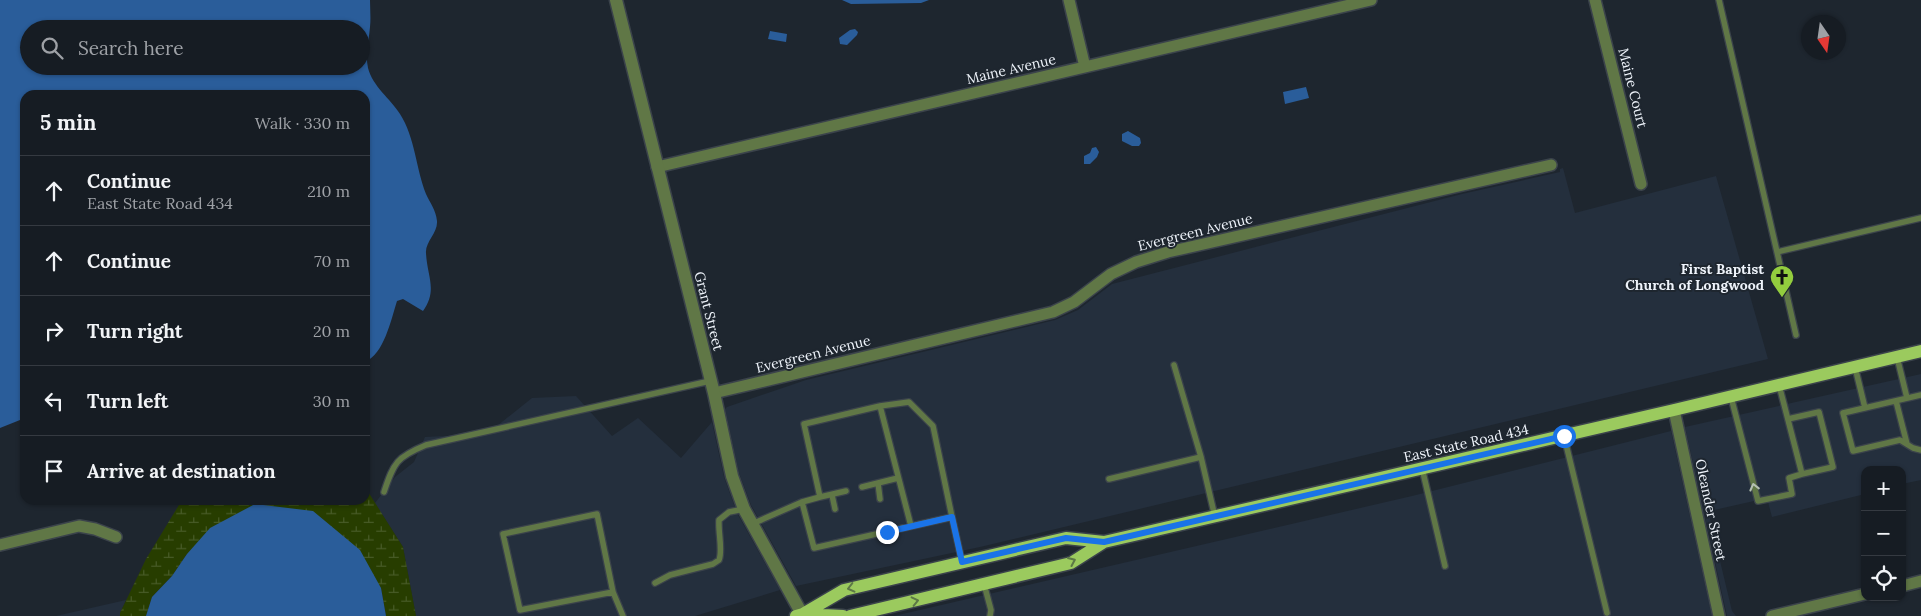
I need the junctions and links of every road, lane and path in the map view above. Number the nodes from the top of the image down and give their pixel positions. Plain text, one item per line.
1 (616, 0) edge
2 (1069, 0) edge
3 (1371, 0) edge
4 (1596, 0) edge
5 (1719, 0) edge
6 (1085, 67) junction
7 (1551, 165) dead end
8 (657, 167) junction
9 (1641, 184) dead end
10 (1921, 218) edge
11 (1777, 252) junction
12 (1796, 335) dead end
13 (1921, 351) edge
14 (1897, 357) junction
15 (1174, 365) dead end
16 (1855, 367) junction
17 (1779, 385) junction
18 (712, 387) junction
19 (1921, 395) edge
20 (1731, 397) junction
21 (1907, 398) junction
22 (1896, 401) junction
23 (880, 406) junction
24 (1865, 408) junction
25 (1674, 410) junction
26 (1788, 419) junction
27 (1564, 436) junction
28 (1906, 444) junction
29 (1921, 450) edge
30 (1201, 457) junction
31 (1422, 468) junction
32 (1802, 474) junction
33 (898, 478) junction
34 (1109, 479) dead end
35 (878, 484) junction
36 (862, 487) dead end
37 (846, 491) dead end
38 (384, 492) dead end
39 (832, 495) junction
40 (820, 497) junction
41 (880, 499) dead end
42 (802, 502) junction
43 (744, 509) junction
44 (835, 509) dead end
45 (952, 517) junction
46 (1215, 517) junction
47 (752, 524) junction
48 (911, 526) junction
49 (116, 537) dead end
50 (1104, 542) junction
51 (0, 545) edge
52 (962, 562) junction
53 (1445, 566) dead end
54 (1921, 581) edge
55 (655, 583) dead end
56 (984, 584) junction
57 (1906, 585) edge
58 (613, 592) junction
59 (1861, 595) edge
60 (881, 612) edge
61 (1607, 613) dead end
62 (801, 615) edge
63 (623, 616) edge
64 (842, 616) edge
65 (850, 616) edge
66 (990, 616) edge
67 (1719, 616) edge
68 (1772, 616) edge

1 - 8 street, Grant Street
2 - 6 street
3 - 6 street, Maine Avenue
4 - 9 street, Maine Court
5 - 11 lane
6 - 8 street, Maine Avenue
7 - 18 street, Evergreen Avenue
8 - 18 street, Grant Street
10 - 11 lane
11 - 12 lane
13 - 14 main road, East State Road 434
14 - 16 main road, East State Road 434
14 - 21 lane
15 - 30 lane
16 - 17 main road, East State Road 434
16 - 24 lane
17 - 20 main road, East State Road 434
17 - 26 lane
18 - 38 lane
18 - 43 street, Grant Street
19 - 21 lane
20 - 25 main road, East State Road 434
32 -> 20 lane
21 - 22 lane
22 - 24 lane
22 - 28 lane
23 - 33 lane
23 - 40 lane
23 - 45 lane
24 - 28 lane
25 - 27 main road, East State Road 434
25 - 67 street, Oleander Street
26 - 32 lane
26 - 32 lane
27 - 31 main road, East State Road 434
27 - 61 lane
28 - 29 lane
30 - 34 lane
30 - 46 lane
31 - 46 main road, East State Road 434
31 - 53 lane
33 - 35 lane
33 - 48 lane
35 - 36 lane
35 - 41 lane
37 - 39 lane
39 - 40 lane
39 - 44 lane
40 - 42 lane
42 - 47 lane
42 - 48 lane
43 - 47 street, Grant Street
43 - 55 lane
45 - 48 lane
45 - 52 lane
46 - 50 main road, East State Road 434
47 - 62 street, Grant Street
49 - 51 street
50 - 52 main road
56 -> 50 main road
52 -> 62 main road
54 - 57 street
60 -> 56 main road
56 - 66 lane
58 - 58 lane
58 - 63 lane
59 - 68 street
60 - 65 main road
62 - 64 main road

